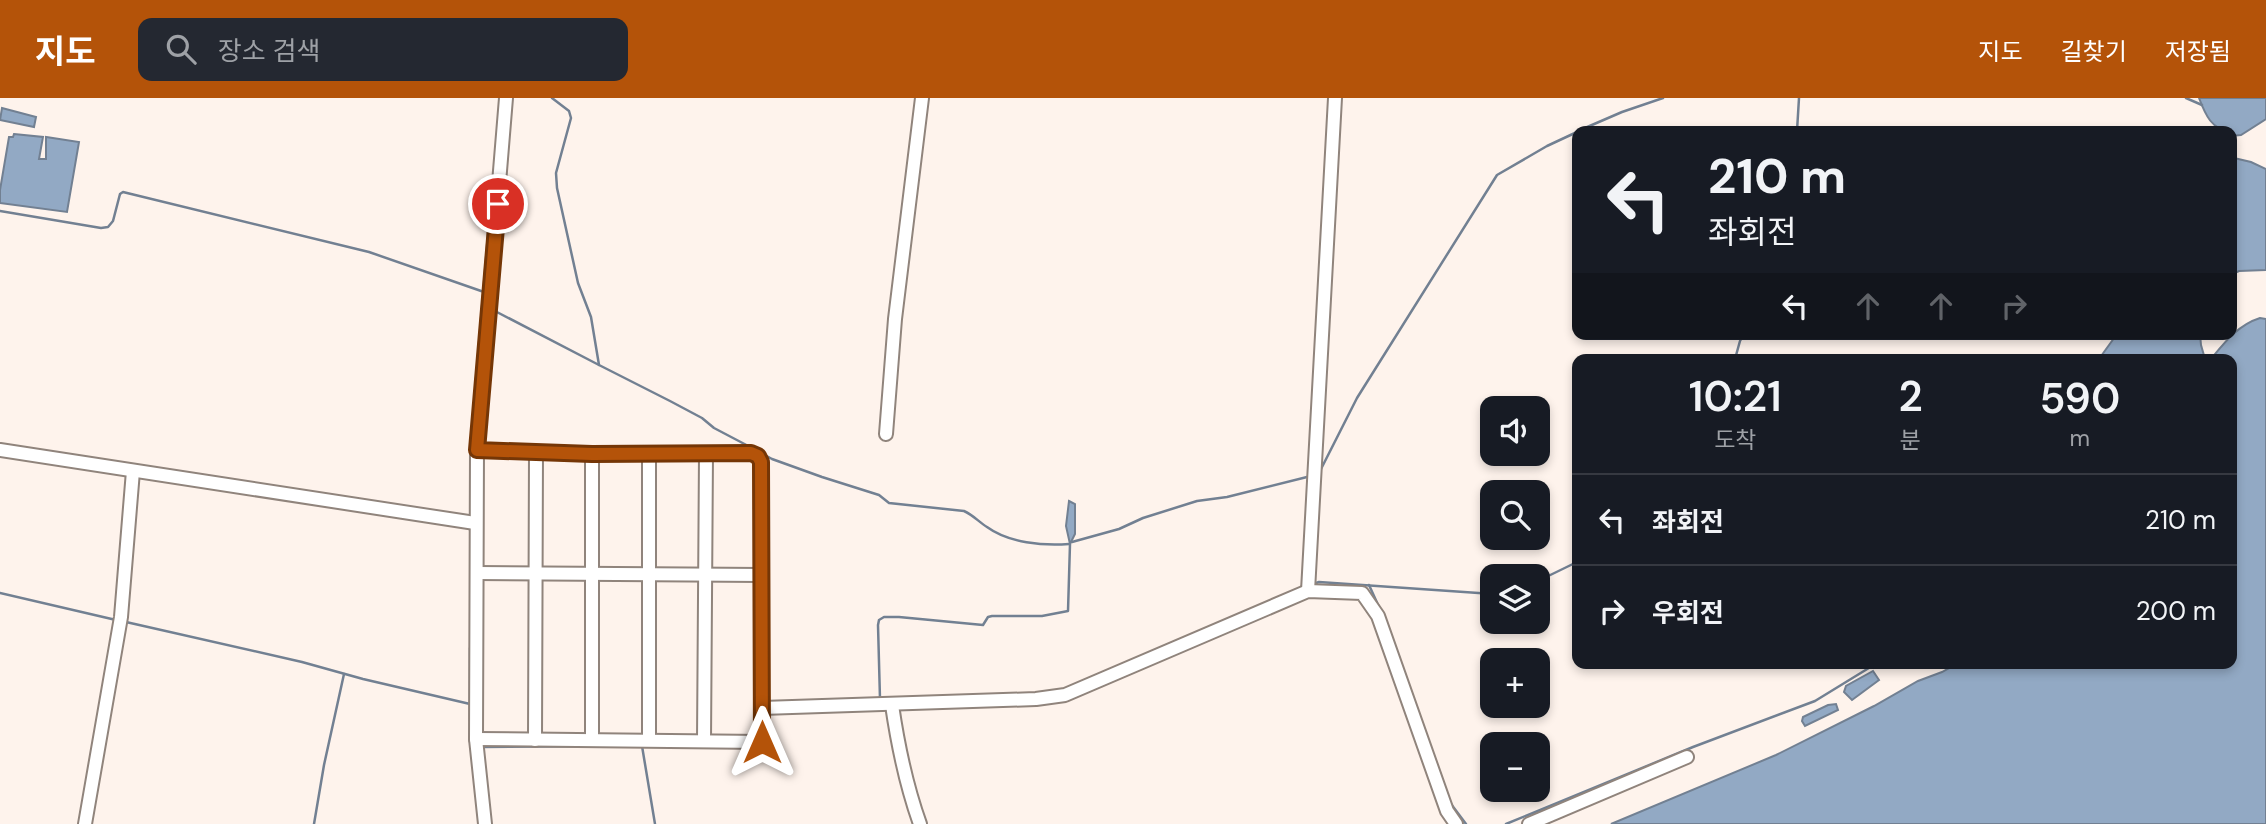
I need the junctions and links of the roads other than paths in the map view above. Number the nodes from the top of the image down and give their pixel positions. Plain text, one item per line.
1 (506, 98) edge
2 (922, 98) edge
3 (1335, 98) edge
4 (886, 434) dead end
5 (0, 450) edge
6 (477, 450) junction
7 (536, 452) junction
8 (649, 453) junction
9 (592, 454) junction
10 (706, 454) junction
11 (133, 471) junction
12 (475, 523) junction
13 (477, 573) junction
14 (536, 574) junction
15 (592, 575) junction
16 (705, 575) junction
17 (762, 575) junction
18 (648, 576) junction
19 (1308, 591) junction
20 (892, 705) junction
21 (762, 708) junction
22 (476, 739) junction
23 (592, 739) junction
24 (535, 740) junction
25 (649, 740) junction
26 (704, 741) junction
27 (1687, 757) dead end
28 (85, 824) edge
29 (485, 824) edge
30 (920, 824) edge
31 (1456, 824) edge
32 (1529, 824) edge

1 - 6 street
2 - 4 street
3 - 19 street
5 - 11 street
6 - 7 street
6 - 12 street
7 - 9 street
7 - 14 street
8 - 9 street
8 - 10 street
8 - 18 street
9 - 15 street
10 - 16 street
10 - 17 street
11 - 12 street
11 - 28 street
12 - 13 street
13 - 14 street
13 - 22 street
14 - 15 street
14 - 24 street
15 - 18 street
15 - 23 street
16 - 17 street
16 - 18 street
16 - 26 street
17 - 21 street
18 - 25 street
19 - 20 street
19 - 31 street
20 - 21 street
20 - 30 street
21 - 26 street
22 - 24 street
22 - 29 street
23 - 24 street
23 - 25 street
25 - 26 street
27 - 32 street

